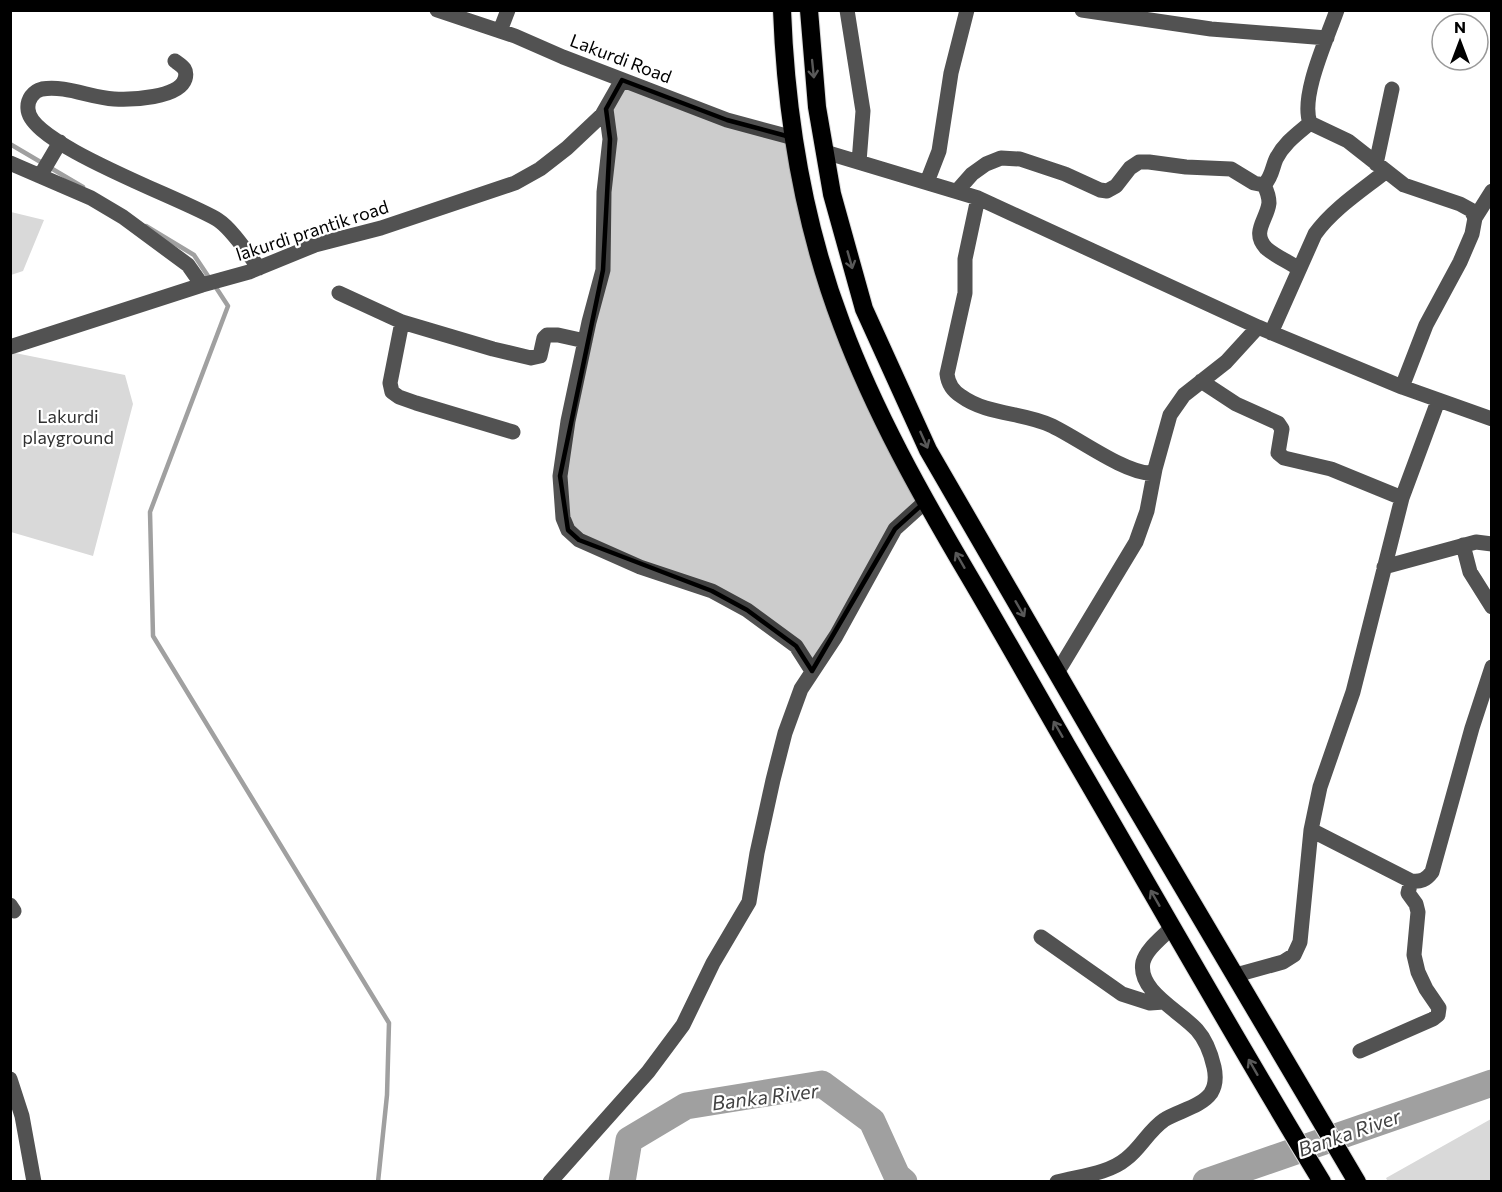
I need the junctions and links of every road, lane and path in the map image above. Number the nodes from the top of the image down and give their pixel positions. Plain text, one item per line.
1 (437, 10) edge
2 (508, 10) edge
3 (782, 10) edge
4 (810, 10) edge
5 (847, 10) edge
6 (967, 10) edge
7 (1082, 10) edge
8 (1337, 10) edge
9 (500, 31) junction
10 (1327, 38) junction
11 (175, 61) dead end
12 (622, 80) junction
13 (1392, 89) dead end
14 (606, 109) junction
15 (1310, 123) junction
16 (794, 138) junction
17 (825, 152) junction
18 (49, 160) junction
19 (859, 162) junction
20 (10, 163) edge
21 (1381, 168) junction
22 (927, 182) junction
23 (1264, 185) junction
24 (957, 190) junction
25 (1491, 191) edge
26 (978, 198) junction
27 (1475, 218) junction
28 (259, 268) junction
29 (1299, 269) junction
30 (205, 284) junction
31 (339, 293) dead end
32 (402, 322) junction
33 (1264, 330) junction
34 (585, 341) junction
35 (10, 347) edge
36 (1202, 381) junction
37 (1402, 387) junction
38 (1438, 401) junction
39 (1490, 413) edge
40 (513, 432) dead end
41 (1155, 469) junction
42 (1402, 498) junction
43 (926, 501) junction
44 (1491, 544) edge
45 (1463, 545) junction
46 (1384, 567) junction
47 (1491, 607) edge
48 (1491, 667) edge
49 (812, 671) junction
50 (1058, 674) junction
51 (1311, 830) junction
52 (1411, 881) junction
53 (1172, 927) junction
54 (1041, 937) dead end
55 (1236, 975) junction
56 (1164, 1002) junction
57 (1360, 1051) dead end
58 (10, 1079) edge
59 (34, 1182) edge
60 (550, 1182) edge
61 (1057, 1182) edge
62 (1322, 1182) edge
63 (1357, 1182) edge

1 - 9 street, Lakurdi Road
2 - 9 street
3 - 16 highway
4 -> 17 highway
5 - 19 street
6 - 22 street
7 - 10 street
8 - 10 street
9 - 12 street, Lakurdi Road
10 - 15 street
11 - 18 street
12 - 14 street, lakurdi prantik road
12 - 16 street, Lakurdi Road
13 - 21 street
14 - 28 street, lakurdi prantik road
14 - 34 street
15 - 21 street
15 - 23 street
16 - 43 highway
17 - 19 street
17 -> 50 highway
18 - 20 street
18 - 28 street
18 - 30 street
19 - 22 street
21 - 27 street
21 - 29 street
22 - 24 street
23 - 24 street
23 - 29 street
24 - 26 street
25 - 27 street
26 - 33 street
26 - 41 street
27 - 37 street
28 - 30 street, lakurdi prantik road
29 - 33 street
30 - 35 street, lakurdi prantik road
31 - 32 street
32 - 34 street
32 - 40 street
33 - 36 street
33 - 37 street
34 - 49 street
36 - 41 street
36 - 42 street
37 - 38 street
38 - 39 street
38 - 42 street
41 - 50 street
42 - 46 street
43 - 49 street
53 -> 43 highway
44 - 45 street
45 - 46 street
45 - 47 street
46 - 51 street
48 - 52 street
49 - 60 street
50 - 55 highway
51 - 52 street
51 - 55 street
52 - 57 street
53 - 56 street
62 -> 53 highway
54 - 56 street
55 - 63 highway
56 - 61 street
58 - 59 street

